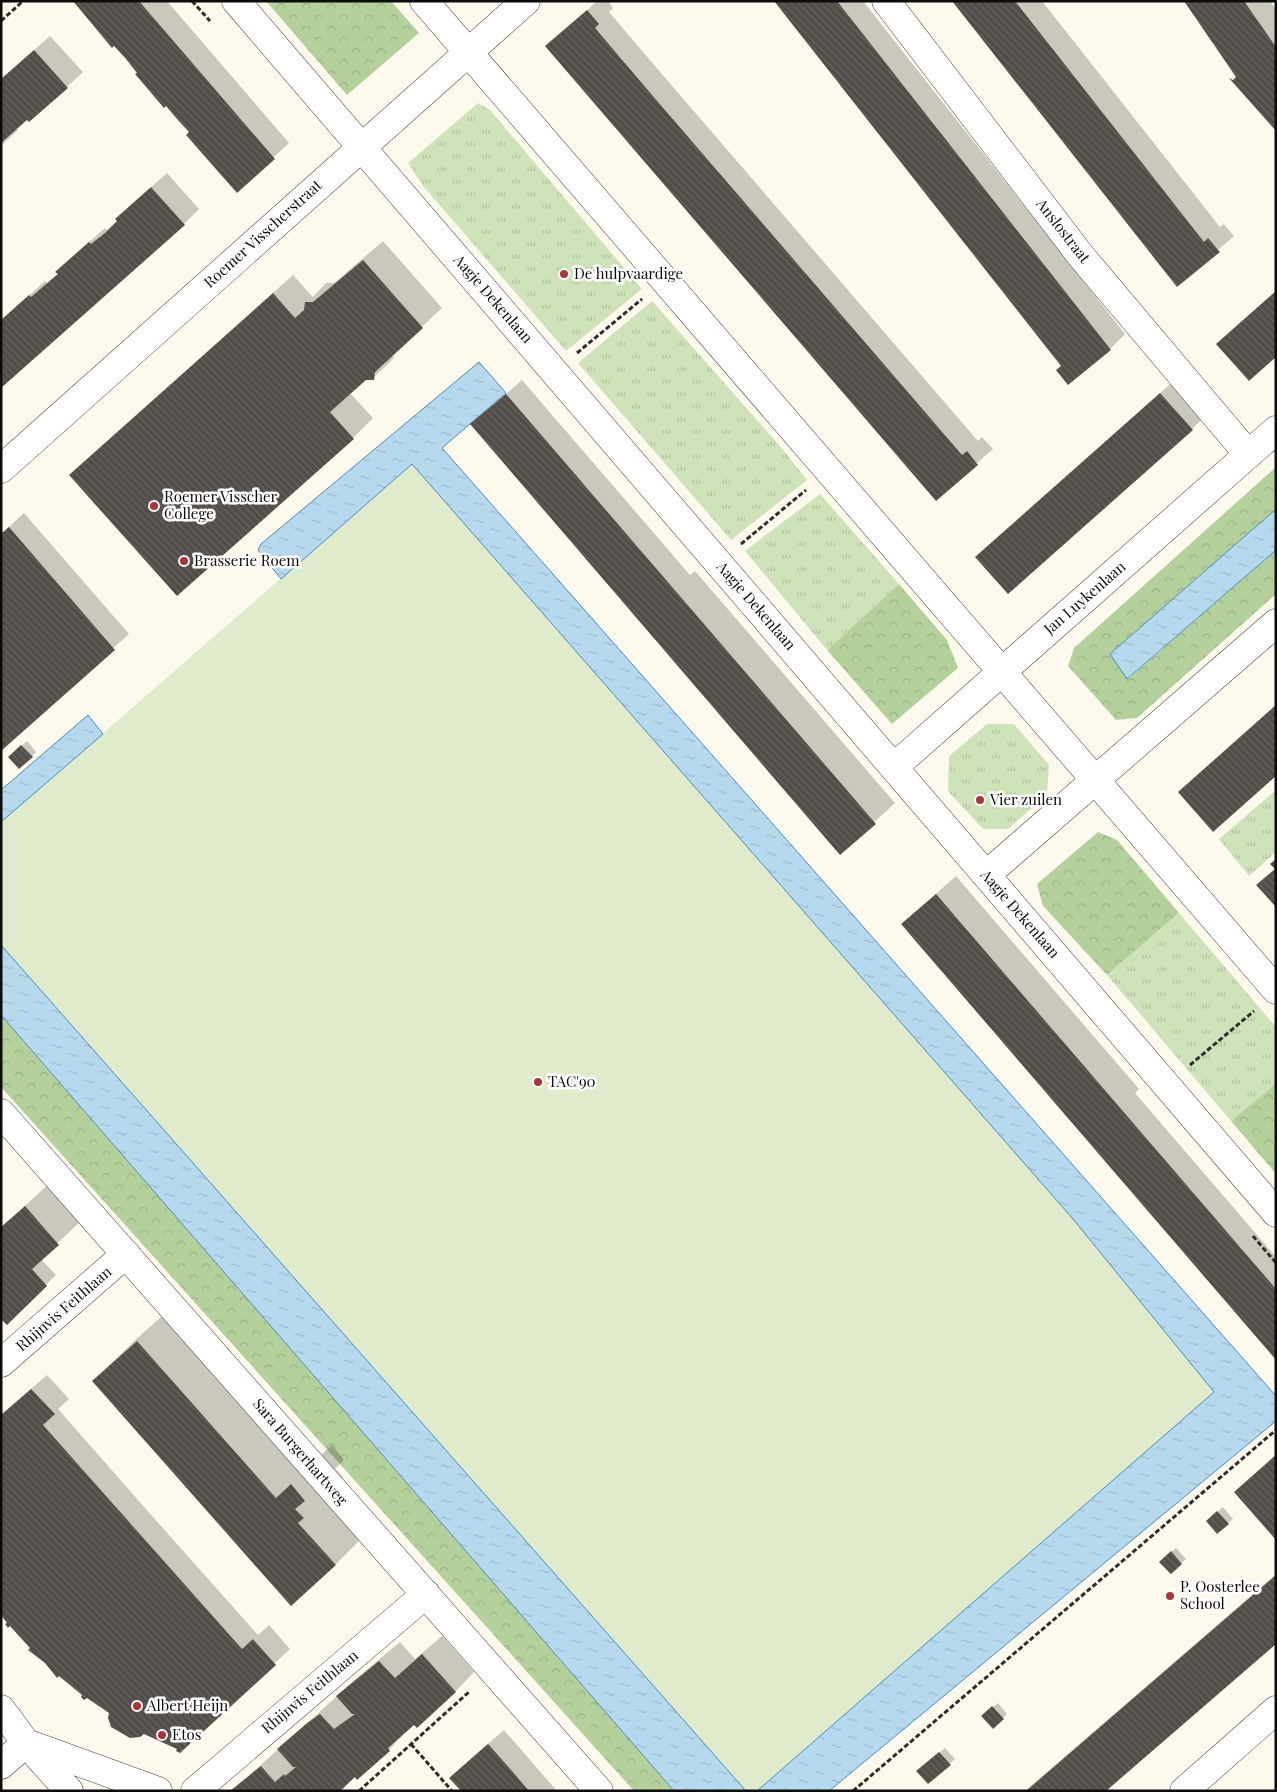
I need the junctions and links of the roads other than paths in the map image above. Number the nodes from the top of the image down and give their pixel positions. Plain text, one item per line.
1 (236, 1) edge
2 (424, 1) edge
3 (526, 1) edge
4 (886, 1) edge
5 (467, 52) junction
6 (362, 146) junction
7 (1276, 430) edge
8 (1248, 454) junction
9 (1, 469) edge
10 (1276, 623) edge
11 (1001, 672) junction
12 (894, 767) junction
13 (1094, 779) junction
14 (986, 875) junction
15 (1268, 997) edge
16 (1, 1113) edge
17 (1276, 1213) edge
18 (126, 1254) junction
19 (1, 1363) edge
20 (426, 1594) junction
21 (1, 1709) edge
22 (1276, 1710) edge
23 (26, 1743) junction
24 (1, 1765) edge
25 (69, 1791) edge
26 (158, 1791) edge
27 (195, 1791) edge
28 (599, 1791) edge
29 (1184, 1791) edge

1 - 6 street, Aagje Dekenlaan
2 - 5 street
3 - 5 street, Roemer Visscherstraat
4 - 8 street, Anslostraat
5 - 6 street, Roemer Visscherstraat
5 - 11 street
6 - 9 street, Roemer Visscherstraat
6 - 12 street, Aagje Dekenlaan
7 - 8 street, Jan Luykenlaan
8 - 11 street, Jan Luykenlaan
10 - 13 street
11 - 12 street, Jan Luykenlaan
11 - 13 street
12 - 14 street, Aagje Dekenlaan
13 - 14 street
13 - 15 street
14 - 17 street, Aagje Dekenlaan
16 - 18 street, Sara Burgerhartweg
18 - 19 street, Rhijnvis Feithlaan
18 - 20 street, Sara Burgerhartweg
20 - 27 street, Rhijnvis Feithlaan
20 - 28 street, Sara Burgerhartweg
21 - 23 street
22 - 29 street
23 - 24 street
23 - 25 street
23 - 26 street

